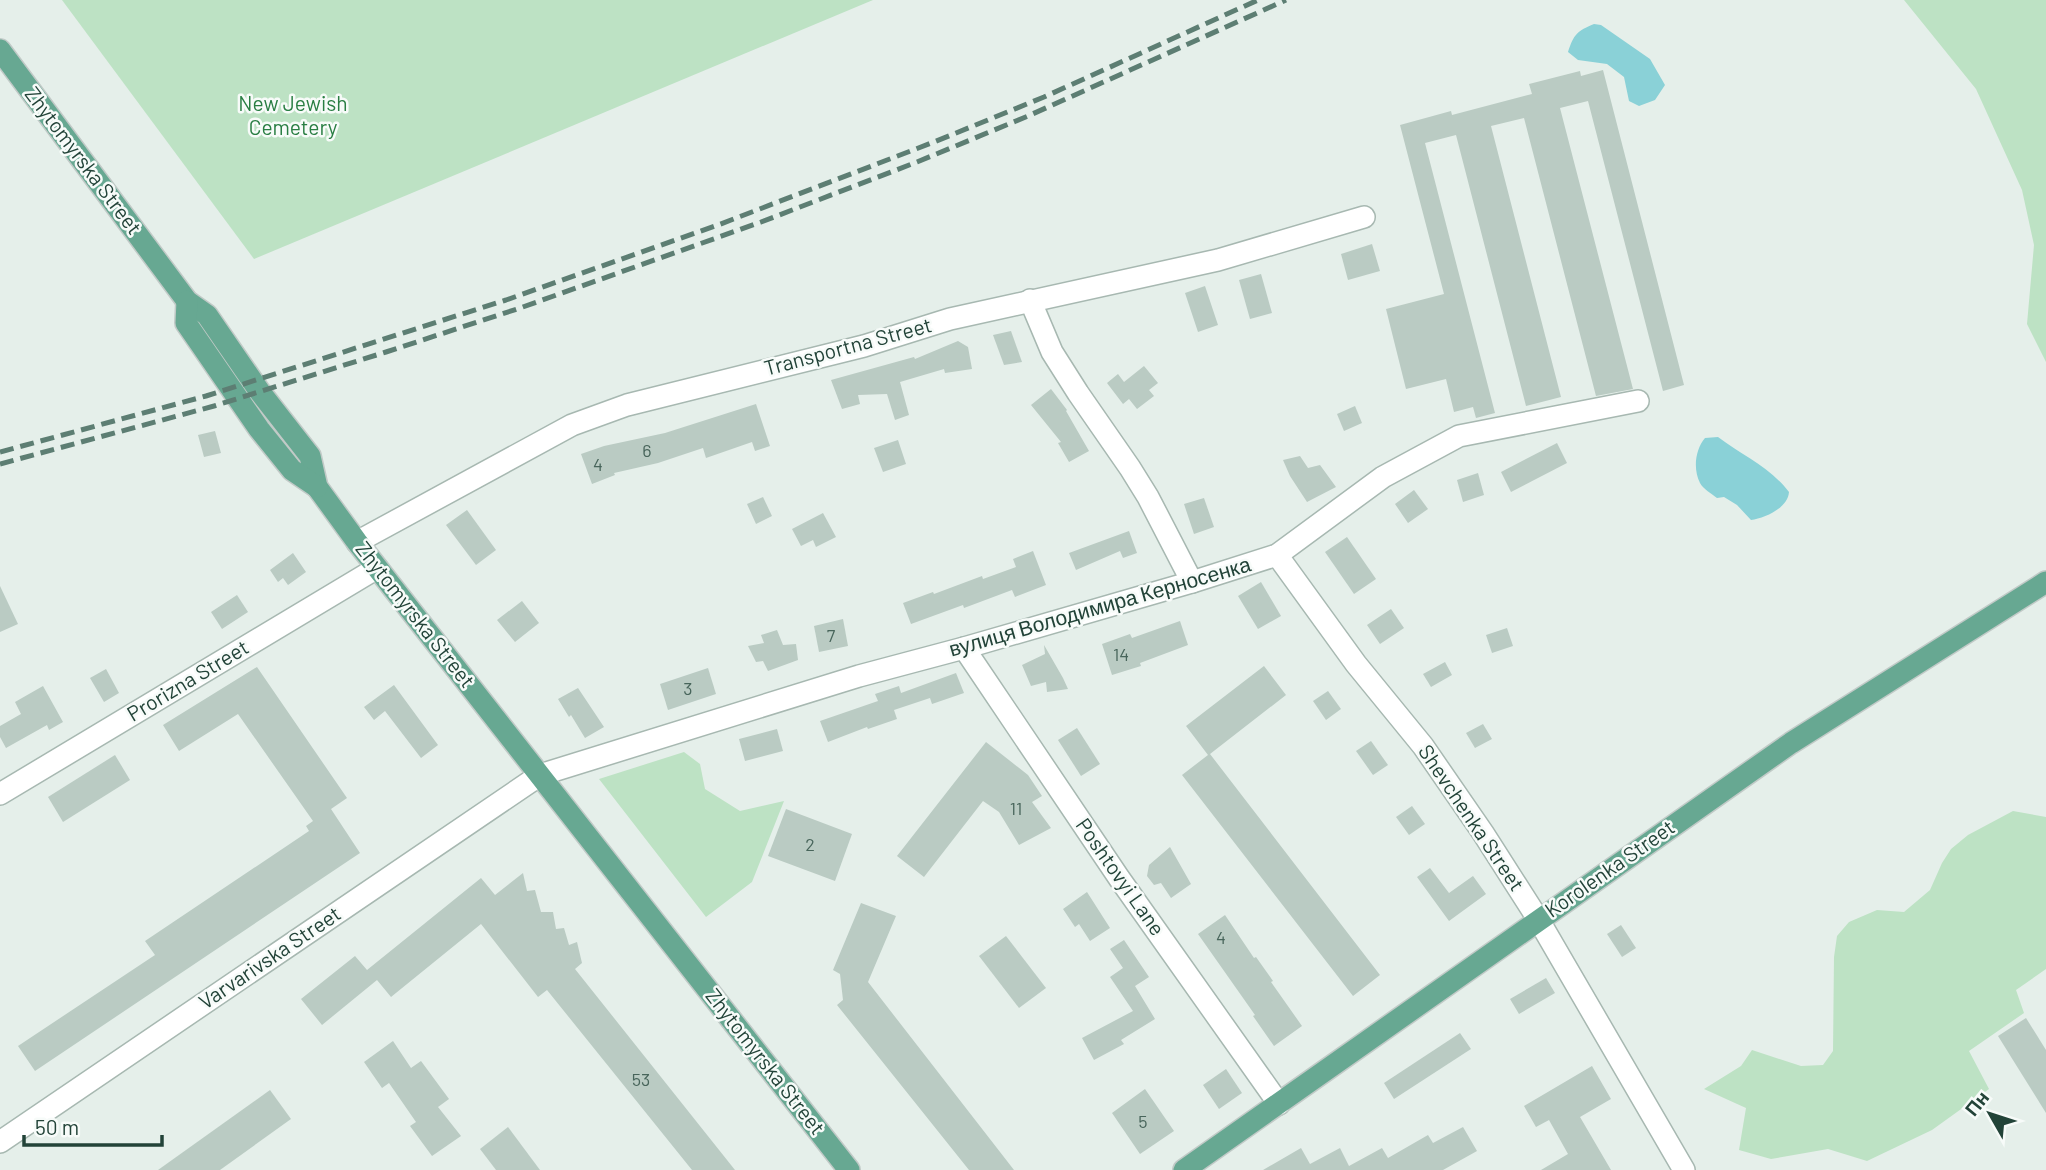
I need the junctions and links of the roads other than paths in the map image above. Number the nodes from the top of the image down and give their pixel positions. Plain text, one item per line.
1 (0, 50) edge
2 (1364, 217) dead end
3 (1030, 300) junction
4 (1638, 401) dead end
5 (357, 542) junction
6 (1277, 555) junction
7 (377, 568) junction
8 (1192, 582) junction
9 (2045, 585) edge
10 (964, 648) junction
11 (540, 775) junction
12 (0, 794) edge
13 (1538, 919) junction
14 (1279, 1104) junction
15 (0, 1143) edge
16 (849, 1170) edge
17 (1184, 1170) edge
18 (1684, 1170) edge

1 - 5 main road, Zhytomyrska Street
2 - 3 street, Transportna Street
3 - 5 street, Transportna Street
3 - 8 street
4 - 6 street, вулиця Володимира Керносенка
5 - 7 main road, Zhytomyrska Street
6 - 8 street, вулиця Володимира Керносенка
6 - 13 street, Shevchenka Street
7 - 11 main road, Zhytomyrska Street
7 - 12 street, Prorizna Street
8 - 10 street, вулиця Володимира Керносенка
9 - 13 main road, Korolenka Street
10 - 11 street, вулиця Володимира Керносенка
10 - 14 street, Poshtovyi Lane
11 - 15 street, Varvarivska Street
11 - 16 main road, Zhytomyrska Street
13 - 14 main road, Korolenka Street
13 - 18 street, Shevchenka Street
14 - 17 main road, Korolenka Street

